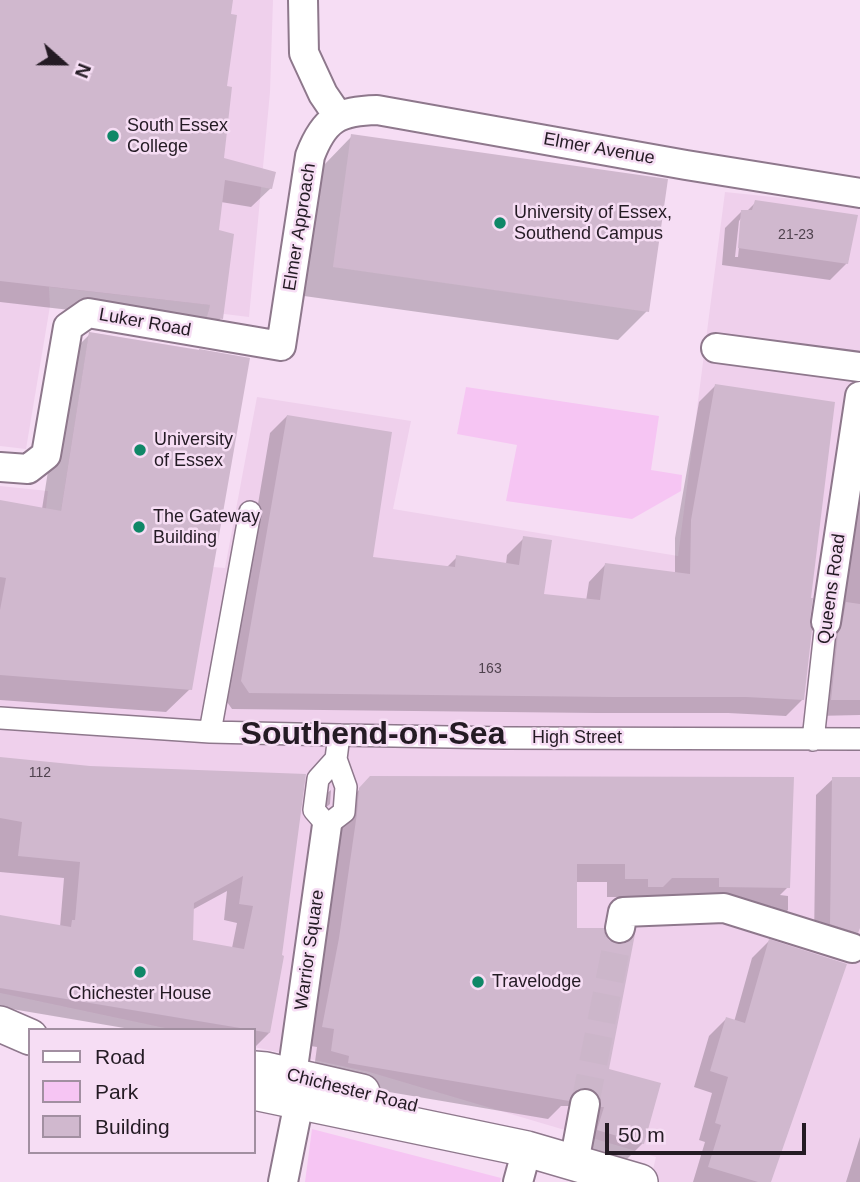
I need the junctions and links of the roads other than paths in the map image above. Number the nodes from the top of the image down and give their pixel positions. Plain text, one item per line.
1 (303, 0) edge
2 (338, 116) junction
3 (860, 193) edge
4 (281, 346) joint
5 (716, 348) dead end
6 (860, 367) edge
7 (860, 396) edge
8 (0, 467) edge
9 (250, 512) dead end
10 (826, 622) joint
11 (0, 718) edge
12 (210, 732) junction
13 (339, 735) junction
14 (860, 739) edge
15 (813, 740) junction
16 (337, 759) junction
17 (327, 825) junction
18 (620, 928) tunnel mouth
19 (852, 948) dead end
20 (0, 1024) edge
21 (28, 1036) edge
22 (28, 1043) edge
23 (0, 1044) edge
24 (256, 1069) edge
25 (295, 1089) junction
26 (256, 1092) edge
27 (585, 1104) tunnel mouth
28 (527, 1149) junction
29 (574, 1163) junction
30 (283, 1182) edge
31 (518, 1182) edge
32 (640, 1182) edge

1 - 2 street
2 - 3 street, Elmer Avenue
2 - 4 street, Elmer Approach
4 - 8 street, Luker Road
5 - 6 street
7 - 10 street, Queens Road
9 - 12 street
10 - 15 street, Queens Road
11 - 12 street, High Street
12 - 13 street, High Street
13 - 15 street, High Street
13 - 16 street, Warrior Square
14 - 15 street, High Street
16 - 17 street, Warrior Square
16 - 17 street, Warrior Square
17 - 25 street, Warrior Square
18 - 19 street
20 - 21 street
22 - 23 street
24 - 25 street, Chichester Road
25 - 26 street, Chichester Road
25 - 28 street, Chichester Road
25 - 30 street, Warrior Square
27 - 29 street
28 - 29 street, Chichester Road
28 - 31 street
29 - 32 street, Chichester Road

